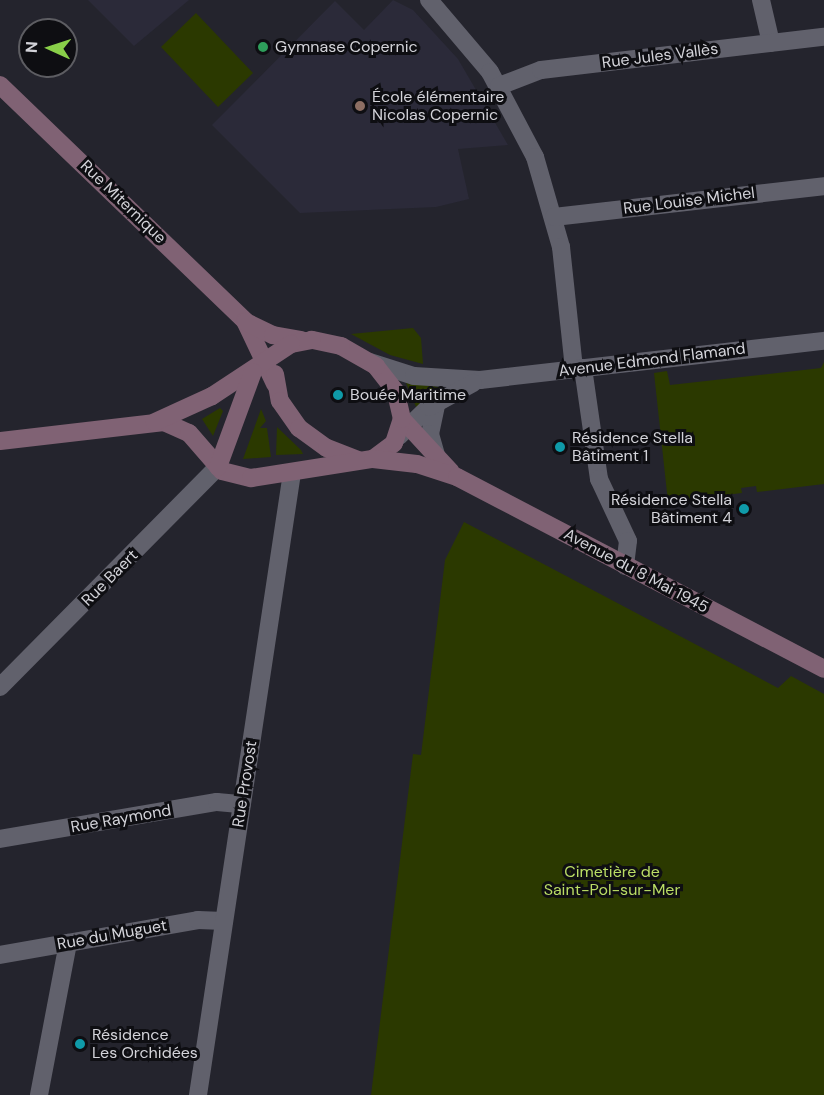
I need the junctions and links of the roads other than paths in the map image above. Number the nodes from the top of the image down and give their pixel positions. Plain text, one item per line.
1 (429, 0) edge
2 (761, 0) edge
3 (824, 37) edge
4 (771, 43) junction
5 (0, 85) edge
6 (499, 86) junction
7 (824, 186) edge
8 (554, 217) junction
9 (245, 321) junction
10 (305, 340) junction
11 (824, 341) edge
12 (284, 351) junction
13 (370, 362) junction
14 (260, 368) junction
15 (579, 369) junction
16 (480, 380) junction
17 (275, 384) junction
18 (437, 401) junction
19 (156, 422) junction
20 (402, 428) junction
21 (0, 441) edge
22 (438, 459) junction
23 (371, 460) junction
24 (218, 467) junction
25 (292, 473) junction
26 (456, 477) junction
27 (625, 566) junction
28 (821, 669) edge
29 (0, 687) edge
30 (242, 804) junction
31 (0, 840) edge
32 (225, 921) junction
33 (68, 943) junction
34 (0, 955) edge
35 (39, 1095) edge
36 (198, 1095) edge

1 - 6 street
2 - 4 street
3 - 4 street, Rue Jules Vallès
4 - 6 street, Rue Jules Vallès
5 - 9 street, Rue Miternique
6 - 8 street
7 - 8 street, Rue Louise Michel
8 - 15 street
9 - 10 street
9 - 14 street
10 - 12 street
10 - 13 street
11 - 15 street, Avenue Edmond Flamand
12 - 14 street
12 - 17 street
13 - 16 street
13 - 20 street
14 - 17 street
14 - 19 street
14 - 24 street
15 - 16 street, Avenue Edmond Flamand
15 - 27 street
16 - 18 street
17 - 23 street
18 - 20 street
18 - 22 street
19 - 21 street
19 - 24 street
20 - 22 street
20 - 23 street
22 - 26 street
23 - 25 street
23 - 26 street
24 - 25 street
24 - 29 street, Rue Baert
25 - 30 street, Rue Provost
26 - 27 street, Avenue du 8 Mai 1945
27 - 28 street, Avenue du 8 Mai 1945
30 - 31 street, Rue Raymond
30 - 32 street, Rue Provost
32 - 33 street, Rue du Muguet
32 - 36 street, Rue Provost
33 - 34 street, Rue du Muguet
33 - 35 street

